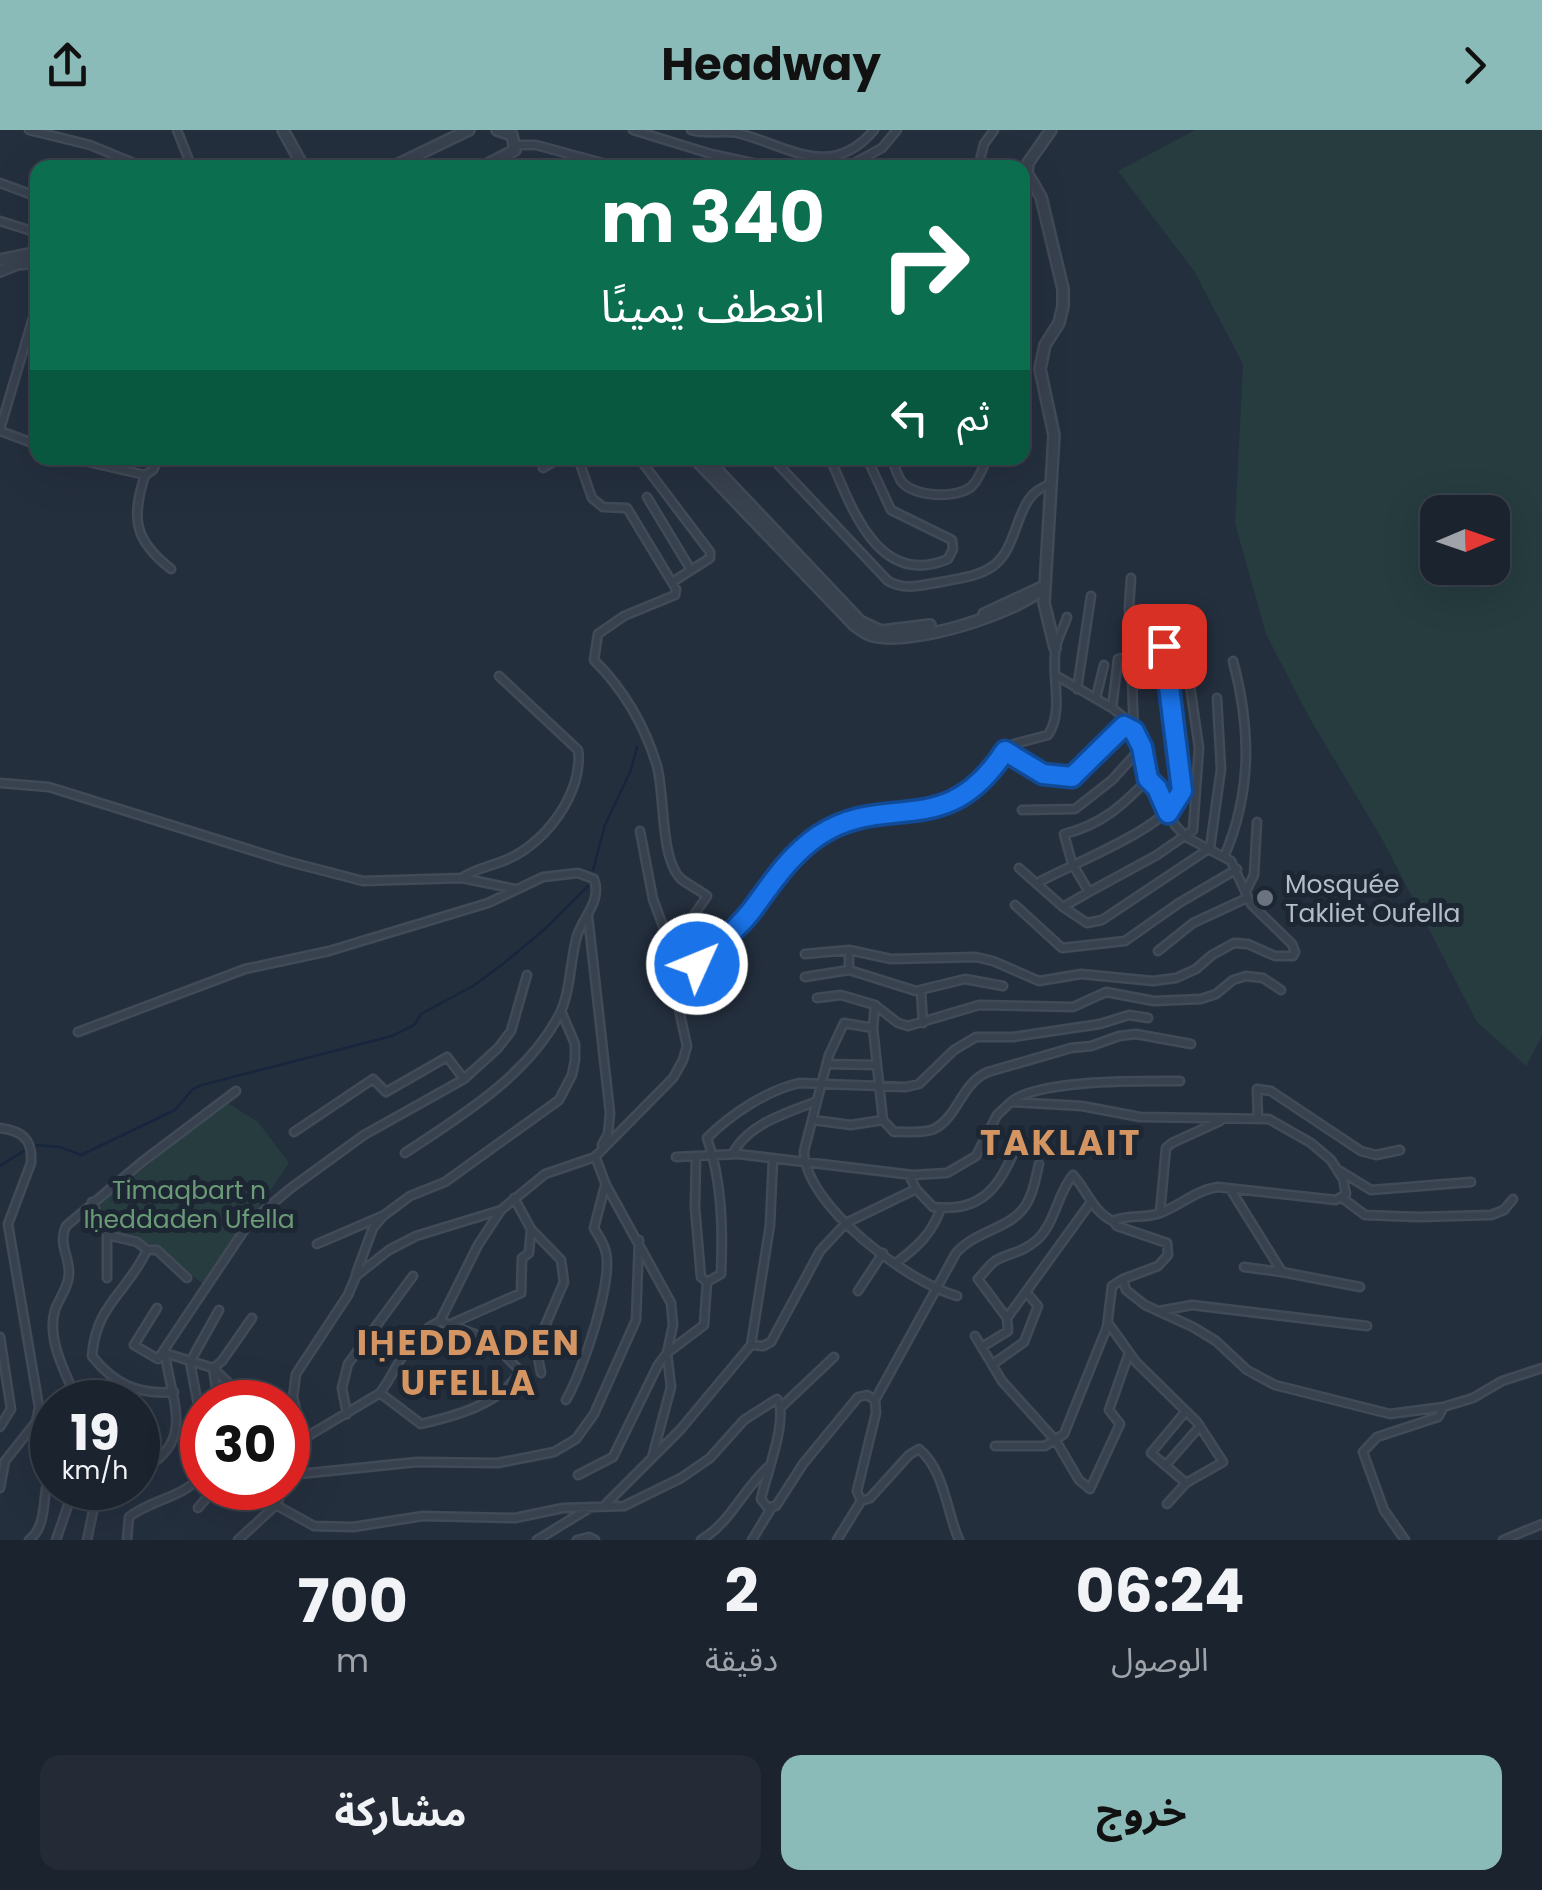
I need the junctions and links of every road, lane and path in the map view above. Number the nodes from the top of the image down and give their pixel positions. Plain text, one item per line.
1 (29, 130) edge
2 (177, 130) edge
3 (284, 130) edge
4 (469, 130) edge
5 (497, 130) edge
6 (633, 130) edge
7 (691, 130) edge
8 (874, 130) edge
9 (897, 130) edge
10 (994, 130) edge
11 (1050, 130) edge
12 (516, 145) junction
13 (127, 160) edge
14 (189, 160) edge
15 (300, 160) edge
16 (407, 160) edge
17 (498, 160) edge
18 (591, 160) edge
19 (719, 160) edge
20 (860, 160) edge
21 (980, 160) edge
22 (1030, 160) edge
23 (1030, 178) edge
24 (0, 183) edge
25 (30, 193) edge
26 (0, 221) edge
27 (30, 230) edge
28 (30, 254) edge
29 (0, 260) edge
30 (30, 263) edge
31 (0, 271) edge
32 (30, 328) edge
33 (0, 430) edge
34 (30, 441) edge
35 (102, 465) edge
36 (156, 465) edge
37 (548, 465) edge
38 (580, 465) edge
39 (644, 465) edge
40 (701, 465) edge
41 (713, 465) edge
42 (779, 465) edge
43 (833, 465) edge
44 (870, 465) edge
45 (895, 465) edge
46 (983, 465) edge
47 (543, 468) dead end
48 (146, 475) junction
49 (1049, 485) junction
50 (647, 497) dead end
51 (171, 568) dead end
52 (691, 570) junction
53 (1131, 578) dead end
54 (674, 582) junction
55 (1045, 586) junction
56 (1091, 596) dead end
57 (1180, 616) dead end
58 (1067, 617) dead end
59 (1164, 646) dead end
60 (1056, 648) junction
61 (1131, 656) junction
62 (1233, 660) dead end
63 (1104, 664) dead end
64 (1055, 675) junction
65 (499, 676) dead end
66 (1077, 689) junction
67 (1096, 698) junction
68 (1217, 698) dead end
69 (1112, 708) junction
70 (1130, 727) junction
71 (1142, 747) junction
72 (1005, 751) junction
73 (1148, 779) junction
74 (0, 782) edge
75 (1022, 810) dead end
76 (1168, 813) junction
77 (1257, 822) dead end
78 (640, 831) dead end
79 (1186, 836) junction
80 (1210, 848) junction
81 (1224, 857) junction
82 (1072, 863) junction
83 (1019, 868) dead end
84 (1237, 869) junction
85 (462, 878) junction
86 (1037, 883) junction
87 (516, 889) junction
88 (1089, 892) junction
89 (1246, 895) junction
90 (1016, 906) dead end
91 (1062, 908) junction
92 (588, 915) junction
93 (676, 940) junction
94 (849, 950) junction
95 (1158, 951) dead end
96 (805, 954) dead end
97 (697, 964) junction
98 (849, 970) junction
99 (527, 976) dead end
100 (805, 976) dead end
101 (1002, 986) dead end
102 (1281, 990) dead end
103 (921, 991) junction
104 (817, 998) dead end
105 (875, 1005) junction
106 (561, 1011) junction
107 (1148, 1018) dead end
108 (923, 1023) junction
109 (873, 1028) junction
110 (78, 1032) dead end
111 (1191, 1044) dead end
112 (827, 1064) junction
113 (875, 1065) junction
114 (464, 1079) junction
115 (1180, 1081) dead end
116 (878, 1084) junction
117 (823, 1085) junction
118 (236, 1091) dead end
119 (818, 1100) junction
120 (1011, 1102) junction
121 (1258, 1119) junction
122 (813, 1120) junction
123 (883, 1120) junction
124 (1222, 1121) junction
125 (0, 1128) edge
126 (294, 1132) dead end
127 (1021, 1136) dead end
128 (1400, 1150) dead end
129 (405, 1153) dead end
130 (732, 1154) junction
131 (713, 1155) junction
132 (676, 1156) dead end
133 (696, 1156) junction
134 (595, 1157) junction
135 (773, 1160) junction
136 (804, 1162) junction
137 (1039, 1164) dead end
138 (1335, 1167) junction
139 (909, 1174) junction
140 (1471, 1182) dead end
141 (606, 1184) junction
142 (916, 1189) junction
143 (1230, 1189) junction
144 (1341, 1197) junction
145 (514, 1198) junction
146 (1513, 1200) dead end
147 (92, 1202) junction
148 (1091, 1202) junction
149 (941, 1208) junction
150 (501, 1210) junction
151 (1160, 1213) junction
152 (383, 1216) junction
153 (1113, 1221) junction
154 (846, 1223) junction
155 (531, 1229) junction
156 (107, 1234) junction
157 (638, 1239) junction
158 (317, 1244) dead end
159 (147, 1250) junction
160 (883, 1253) junction
161 (896, 1263) junction
162 (1244, 1267) dead end
163 (1282, 1272) junction
164 (356, 1276) junction
165 (413, 1276) dead end
166 (107, 1278) dead end
167 (187, 1278) dead end
168 (1124, 1280) junction
169 (707, 1282) junction
170 (1360, 1287) dead end
171 (936, 1290) junction
172 (858, 1291) dead end
173 (1026, 1292) junction
174 (956, 1296) dead end
175 (156, 1308) dead end
176 (218, 1310) dead end
177 (1158, 1311) junction
178 (252, 1318) dead end
179 (1007, 1318) junction
180 (440, 1321) junction
181 (452, 1323) junction
182 (1108, 1323) junction
183 (1367, 1326) dead end
184 (0, 1336) edge
185 (975, 1336) dead end
186 (751, 1345) junction
187 (982, 1347) junction
188 (165, 1353) junction
189 (668, 1353) junction
190 (1129, 1353) junction
191 (834, 1357) dead end
192 (190, 1362) junction
193 (993, 1364) junction
194 (213, 1368) junction
195 (1542, 1368) edge
196 (541, 1373) dead end
197 (69, 1380) edge
198 (193, 1380) edge
199 (215, 1380) edge
200 (226, 1380) edge
201 (295, 1380) edge
202 (174, 1392) junction
203 (380, 1393) junction
204 (566, 1400) dead end
205 (875, 1400) junction
206 (782, 1406) junction
207 (1444, 1407) junction
208 (1186, 1412) junction
209 (347, 1414) junction
210 (1200, 1426) junction
211 (0, 1427) edge
212 (310, 1435) edge
213 (1056, 1441) junction
214 (995, 1446) dead end
215 (160, 1457) edge
216 (652, 1458) junction
217 (1166, 1465) junction
218 (768, 1467) junction
219 (310, 1475) edge
220 (578, 1475) dead end
221 (1186, 1483) junction
222 (0, 1488) edge
223 (180, 1493) edge
224 (861, 1501) junction
225 (1167, 1504) dead end
226 (772, 1506) junction
227 (592, 1507) junction
228 (603, 1507) junction
229 (42, 1510) edge
230 (66, 1510) edge
231 (93, 1510) edge
232 (271, 1510) edge
233 (285, 1510) edge
234 (1542, 1524) edge
235 (29, 1540) edge
236 (56, 1540) edge
237 (87, 1540) edge
238 (127, 1540) edge
239 (238, 1540) edge
240 (537, 1540) edge
241 (577, 1540) edge
242 (595, 1540) edge
243 (700, 1540) edge
244 (752, 1540) edge
245 (837, 1540) edge
246 (959, 1540) edge
247 (1405, 1540) edge
248 (1503, 1540) edge

1 - 13 street
2 - 14 street
3 - 15 street
4 - 16 street
5 - 12 street
6 - 19 street
7 - 8 street
9 - 20 street
10 - 21 street
11 - 22 street
12 - 17 street
12 - 18 street
23 - 49 street
24 - 25 street
26 - 27 street
28 - 29 street
30 - 31 street
32 - 33 street
33 - 34 street
35 - 48 street
36 - 48 street
37 - 47 street
38 - 54 street
39 - 52 street
40 - 55 street
41 - 55 street
42 - 49 street
43 - 44 street
45 - 46 street
48 - 51 street
49 - 55 street
50 - 52 street
52 - 54 street
53 - 61 street
54 - 93 street
55 - 60 street
56 - 66 street
57 - 79 street
58 - 60 street
59 - 76 street
60 - 64 street
61 - 69 street
61 - 70 street
62 - 81 street
63 - 67 street
64 - 66 street
64 - 72 street
65 - 85 street
66 - 67 street
67 - 69 street
68 - 80 street
69 - 70 street
70 - 71 street
70 - 72 street
71 - 73 street
71 - 75 street
72 - 97 street
73 - 76 street
73 - 82 street
74 - 85 street
76 - 79 street
76 - 82 street
77 - 89 street
78 - 93 street
79 - 80 street
79 - 88 street
80 - 81 street
80 - 91 street
81 - 84 street
82 - 86 street
82 - 88 street
83 - 86 street
84 - 89 street
84 - 90 street
85 - 87 street
86 - 91 street
87 - 92 street
87 - 110 street
88 - 91 street
89 - 94 street
89 - 95 street
92 - 106 street
92 - 134 street
93 - 97 street
94 - 96 street
94 - 98 street
97 - 134 street
98 - 100 street
98 - 103 street
99 - 114 street
101 - 103 street
102 - 108 street
103 - 108 street
104 - 105 street
105 - 108 street
105 - 109 street
106 - 129 street
106 - 152 street
107 - 116 street
109 - 112 street
109 - 113 street
111 - 123 street
112 - 113 street
112 - 117 street
113 - 116 street
114 - 126 street
114 - 188 street
115 - 120 street
116 - 117 street
116 - 123 street
117 - 119 street
117 - 131 street
118 - 147 street
119 - 122 street
119 - 130 street
120 - 124 street
120 - 139 street
121 - 124 street
121 - 128 street
121 - 138 street
122 - 123 street
122 - 136 street
124 - 151 street
125 - 222 street
127 - 149 street
130 - 131 street
130 - 135 street
131 - 133 street
131 - 169 street
132 - 133 street
133 - 169 street
134 - 141 street
134 - 145 street
135 - 136 street
135 - 186 street
136 - 139 street
136 - 154 street
137 - 171 street
138 - 140 street
138 - 144 street
139 - 142 street
141 - 157 street
141 - 204 street
142 - 149 street
142 - 154 street
143 - 144 street
143 - 151 street
143 - 163 street
144 - 146 street
145 - 150 street
145 - 155 street
147 - 156 street
147 - 197 street
148 - 153 street
148 - 173 street
148 - 179 street
149 - 161 street
150 - 164 street
150 - 180 street
151 - 153 street
152 - 158 street
152 - 164 street
153 - 168 street
154 - 160 street
154 - 186 street
155 - 181 street
155 - 196 street
156 - 159 street
156 - 166 street
157 - 189 street
157 - 219 street
159 - 167 street
159 - 202 street
160 - 161 street
160 - 172 street
161 - 171 street
162 - 163 street
163 - 170 street
164 - 201 street
165 - 209 street
168 - 177 street
168 - 182 street
169 - 189 street
171 - 174 street
171 - 205 street
173 - 179 street
173 - 193 street
175 - 188 street
176 - 192 street
177 - 183 street
177 - 207 street
178 - 194 street
179 - 187 street
180 - 181 street
180 - 203 street
181 - 203 street
182 - 190 street
182 - 213 street
184 - 211 street
185 - 187 street
186 - 216 street
187 - 193 street
188 - 192 street
188 - 202 street
189 - 216 street
189 - 220 street
190 - 208 street
190 - 213 street
191 - 206 street
192 - 194 street
192 - 198 street
193 - 213 street
194 - 199 street
194 - 200 street
195 - 207 street
202 - 215 street
203 - 209 street
205 - 224 street
205 - 226 street
206 - 218 street
206 - 228 street
207 - 247 street
208 - 210 street
208 - 217 street
209 - 212 street
210 - 217 street
210 - 221 street
213 - 214 street
216 - 228 street
217 - 221 street
218 - 226 street
218 - 243 street
221 - 225 street
223 - 238 street
224 - 245 street
224 - 246 street
226 - 244 street
227 - 228 street
227 - 233 street
227 - 240 street
229 - 235 street
230 - 236 street
231 - 237 street
232 - 239 street
234 - 248 street
241 - 242 street

